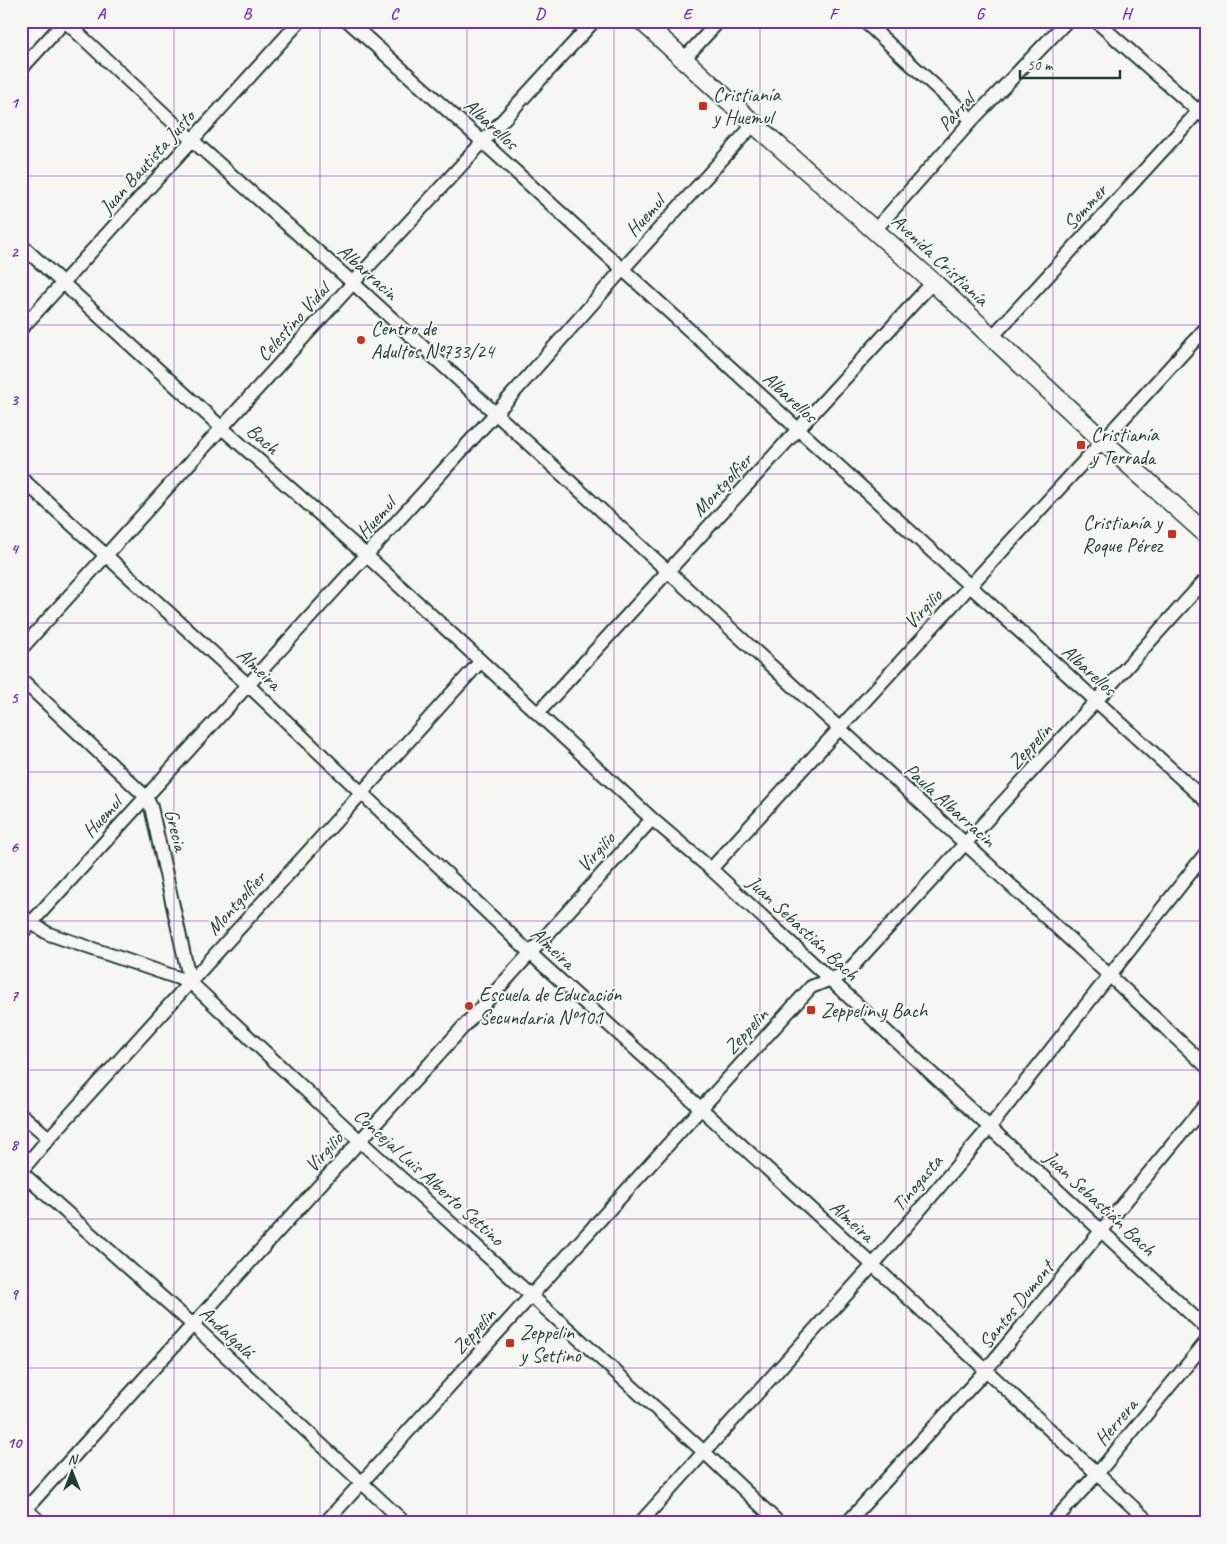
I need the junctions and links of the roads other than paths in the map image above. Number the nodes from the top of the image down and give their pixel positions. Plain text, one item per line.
1 (65, 21) edge
2 (300, 21) edge
3 (348, 21) edge
4 (594, 21) edge
5 (642, 21) edge
6 (720, 21) edge
7 (864, 21) edge
8 (1067, 21) edge
9 (1096, 21) edge
10 (684, 59) junction
11 (21, 70) edge
12 (1203, 111) edge
13 (972, 120) junction
14 (754, 124) junction
15 (192, 140) junction
16 (483, 142) junction
17 (875, 230) junction
18 (21, 245) edge
19 (622, 270) junction
20 (63, 282) junction
21 (933, 282) junction
22 (353, 284) junction
23 (1206, 328) edge
24 (21, 329) edge
25 (992, 338) junction
26 (495, 414) junction
27 (222, 428) junction
28 (798, 430) junction
29 (1103, 441) junction
30 (21, 478) edge
31 (1206, 534) edge
32 (107, 555) junction
33 (367, 556) junction
34 (668, 572) junction
35 (1206, 578) edge
36 (969, 587) junction
37 (21, 649) edge
38 (480, 661) junction
39 (21, 679) edge
40 (248, 685) junction
41 (1096, 701) junction
42 (538, 712) junction
43 (838, 729) junction
44 (363, 792) junction
45 (146, 797) junction
46 (1206, 801) edge
47 (652, 819) junction
48 (965, 844) junction
49 (1206, 853) edge
50 (711, 869) junction
51 (26, 918) edge
52 (21, 934) edge
53 (530, 953) junction
54 (1110, 976) junction
55 (831, 979) junction
56 (190, 982) junction
57 (1206, 1066) edge
58 (1206, 1104) edge
59 (700, 1108) junction
60 (21, 1114) edge
61 (990, 1127) junction
62 (49, 1138) junction
63 (360, 1140) junction
64 (21, 1172) edge
65 (1102, 1230) junction
66 (873, 1265) junction
67 (532, 1294) junction
68 (193, 1325) junction
69 (1206, 1328) edge
70 (1206, 1342) edge
71 (986, 1370) junction
72 (703, 1451) junction
73 (1097, 1474) junction
74 (361, 1482) junction
75 (27, 1514) edge
76 (325, 1523) edge
77 (405, 1523) edge
78 (640, 1523) edge
79 (780, 1523) edge
80 (847, 1523) edge
81 (1052, 1523) edge
82 (1150, 1523) edge

1 - 11 street
1 - 15 street, Albarracin
2 - 15 street, Juan Bautista Justo
3 - 16 street, Albarellos
4 - 16 street, Celestino Vidal
5 - 10 main road, Avenida Cristianía
6 - 10 street
7 - 13 street
8 - 13 street, Parral
9 - 12 street
10 - 14 main road, Avenida Cristianía
12 - 25 street, Sommer
13 - 17 street, Parral
14 - 17 main road, Avenida Cristianía
14 - 19 street, Huemul
15 - 20 street, Juan Bautista Justo
15 - 22 street, Albarracin
16 - 19 street, Albarellos
16 - 22 street, Celestino Vidal
17 - 21 main road, Avenida Cristianía
18 - 20 street, Bach
19 - 26 street, Huemul
19 - 28 street, Albarellos
20 - 24 street, Juan Bautista Justo
20 - 27 street, Bach
21 - 25 main road, Avenida Cristianía
21 - 28 street, Montgolfier
22 - 26 street, Albarracin
22 - 27 street, Celestino Vidal
23 - 29 street, Virgilio
25 - 29 main road, Avenida Cristianía
26 - 33 street, Huemul
26 - 34 street, Albarracin
27 - 32 street, Celestino Vidal
27 - 33 street, Bach
28 - 34 street, Montgolfier
28 - 36 street, Albarellos
29 - 31 main road, Avenida Cristianía
29 - 36 street, Virgilio
30 - 32 street, Almeira
32 - 37 street, Celestino Vidal
32 - 40 street, Almeira
33 - 38 street, Bach
33 - 40 street, Huemul
34 - 42 street, Montgolfier
34 - 43 street, Paula Albarracin
35 - 41 street, Zeppelin
36 - 41 street, Albarellos
36 - 43 street, Virgilio
38 - 42 street, Juan Sebastián Bach
38 - 44 street, Montgolfier
39 - 45 street, Grecia
40 - 44 street, Almeira
40 - 45 street, Huemul
41 - 46 street, Albarellos
41 - 48 street, Zeppelin
42 - 47 street, Juan Sebastián Bach
43 - 48 street, Paula Albarracin
43 - 50 street, Virgilio
44 - 53 street, Almeira
44 - 56 street, Montgolfier
45 - 51 street, Huemul
45 - 56 street, Grecia
47 - 50 street, Juan Sebastián Bach
47 - 53 street, Virgilio
48 - 54 street, Paula Albarracin
48 - 55 street, Zeppelin
49 - 54 street, Tinogasta
50 - 55 street, Juan Sebastián Bach
51 - 52 street, Huemul
51 - 56 street, Concejal Luis Alberto Settino
53 - 59 street, Almeira
53 - 63 street, Virgilio
54 - 57 street, Paula Albarracin
54 - 61 street, Tinogasta
55 - 59 street, Zeppelin
55 - 61 street, Juan Sebastián Bach
56 - 62 street, Montgolfier
56 - 63 street, Concejal Luis Alberto Settino
58 - 65 street, Santos Dumont
59 - 66 street, Almeira
59 - 67 street, Zeppelin
60 - 62 street
61 - 65 street, Juan Sebastián Bach
61 - 66 street, Tinogasta
62 - 64 street, Montgolfier
63 - 67 street, Concejal Luis Alberto Settino
63 - 68 street, Virgilio
64 - 68 street, Andalgalá
65 - 69 street, Juan Sebastián Bach
65 - 71 street, Santos Dumont
66 - 71 street, Almeira
66 - 72 street, Tinogasta
67 - 72 street, Concejal Luis Alberto Settino
67 - 74 street, Zeppelin
68 - 74 street, Andalgalá
68 - 75 street, Virgilio
70 - 73 street, Herrera
71 - 73 street, Almeira
71 - 80 street, Santos Dumont
72 - 78 street, Tinogasta
72 - 79 street, Concejal Luis Alberto Settino
73 - 81 street, Herrera
73 - 82 street, Almeira
74 - 76 street, Zeppelin
74 - 77 street, Andalgalá

